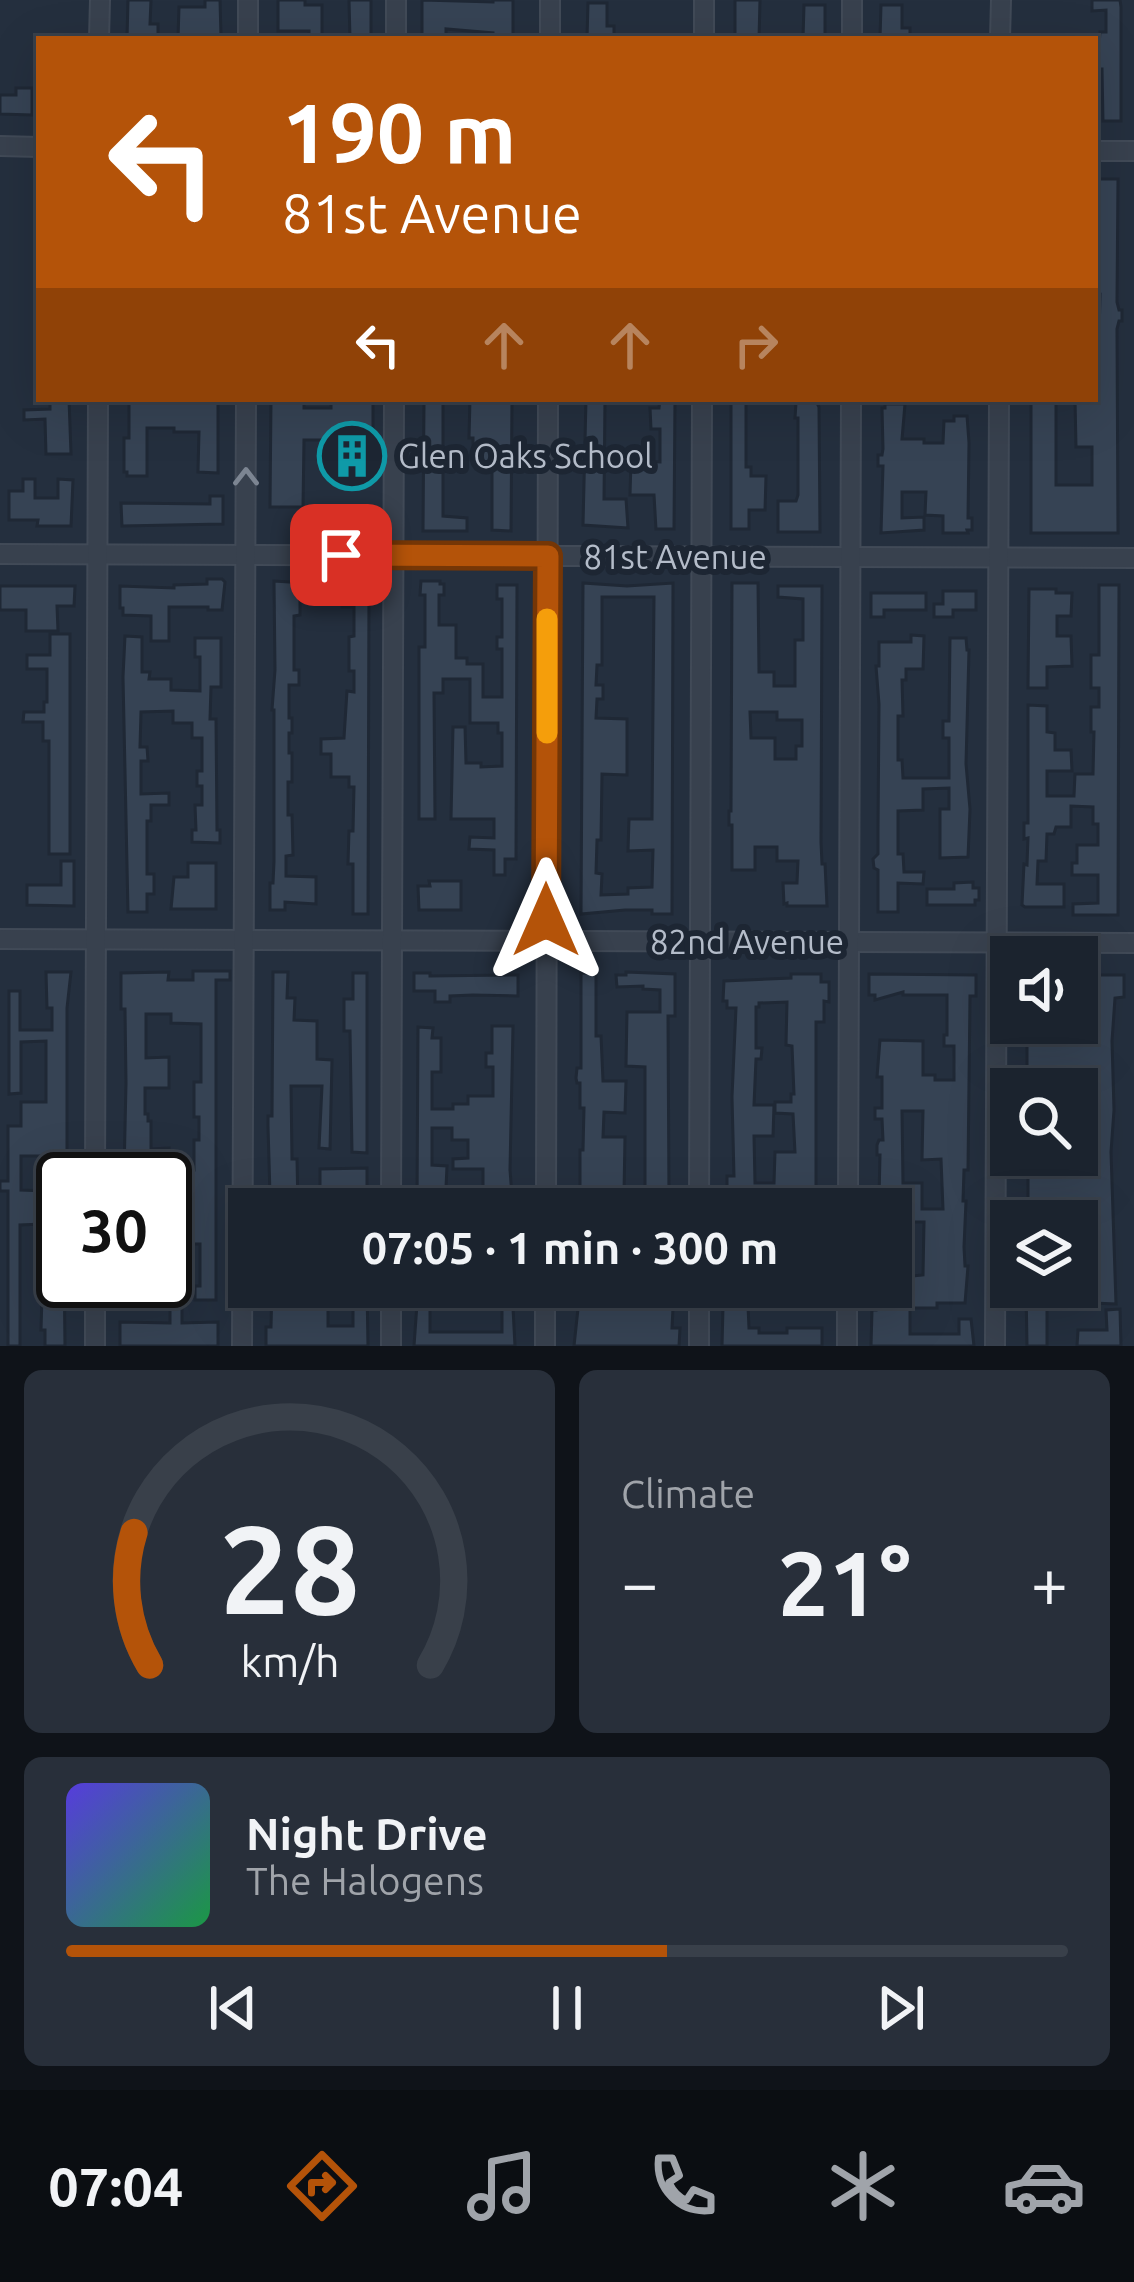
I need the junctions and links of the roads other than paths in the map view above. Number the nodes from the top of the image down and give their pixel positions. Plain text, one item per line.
1 (100, 0) edge
2 (248, 0) edge
3 (396, 0) edge
4 (550, 0) edge
5 (704, 0) edge
6 (852, 0) edge
7 (1000, 0) edge
8 (99, 36) edge
9 (248, 36) edge
10 (396, 36) edge
11 (550, 36) edge
12 (704, 36) edge
13 (852, 36) edge
14 (1000, 36) edge
15 (0, 146) edge
16 (36, 146) edge
17 (1098, 151) edge
18 (1134, 151) edge
19 (98, 402) edge
20 (246, 402) edge
21 (394, 402) edge
22 (548, 402) edge
23 (702, 402) edge
24 (851, 402) edge
25 (999, 402) edge
26 (0, 554) edge
27 (98, 555) junction
28 (246, 555) junction
29 (393, 555) junction
30 (548, 556) junction
31 (702, 557) junction
32 (850, 557) junction
33 (998, 558) junction
34 (1134, 559) edge
35 (997, 936) edge
36 (0, 939) edge
37 (96, 940) junction
38 (244, 940) junction
39 (392, 940) junction
40 (546, 941) junction
41 (700, 942) junction
42 (848, 942) junction
43 (990, 943) edge
44 (1098, 943) edge
45 (1134, 943) edge
46 (996, 1044) edge
47 (95, 1152) edge
48 (391, 1188) edge
49 (545, 1188) edge
50 (699, 1188) edge
51 (848, 1188) edge
52 (95, 1308) edge
53 (391, 1308) edge
54 (545, 1308) edge
55 (699, 1308) edge
56 (847, 1308) edge
57 (94, 1346) edge
58 (242, 1346) edge
59 (391, 1346) edge
60 (545, 1346) edge
61 (699, 1346) edge
62 (847, 1346) edge
63 (995, 1346) edge

1 - 8 street
2 - 9 street
3 - 10 street
4 - 11 street
5 - 12 street
6 - 13 street
7 - 14 street
15 - 16 street
17 - 18 street
19 - 27 street
28 -> 20 street
21 - 29 street
22 - 30 street
23 - 31 street
24 - 32 street
25 - 33 street
26 - 27 street, 81st Avenue
27 - 28 street, 81st Avenue
27 - 37 street
28 - 29 street, 81st Avenue
28 - 38 street
29 - 30 street, 81st Avenue
29 - 39 street
30 - 31 street, 81st Avenue
30 - 40 street
31 - 32 street, 81st Avenue
31 - 41 street
32 - 33 street, 81st Avenue
32 - 42 street
33 - 34 street, 81st Avenue
33 - 35 street
36 - 37 street, 82nd Avenue
37 - 38 street, 82nd Avenue
37 - 47 street
38 - 39 street, 82nd Avenue
38 - 58 street
39 - 40 street, 82nd Avenue
39 - 48 street
40 - 41 street, 82nd Avenue
40 - 49 street
41 - 42 street, 82nd Avenue
41 - 50 street
42 - 43 street, 82nd Avenue
42 - 51 street
44 - 45 street, 82nd Avenue
46 - 63 street
52 - 57 street
53 - 59 street
54 - 60 street
55 - 61 street
56 - 62 street

